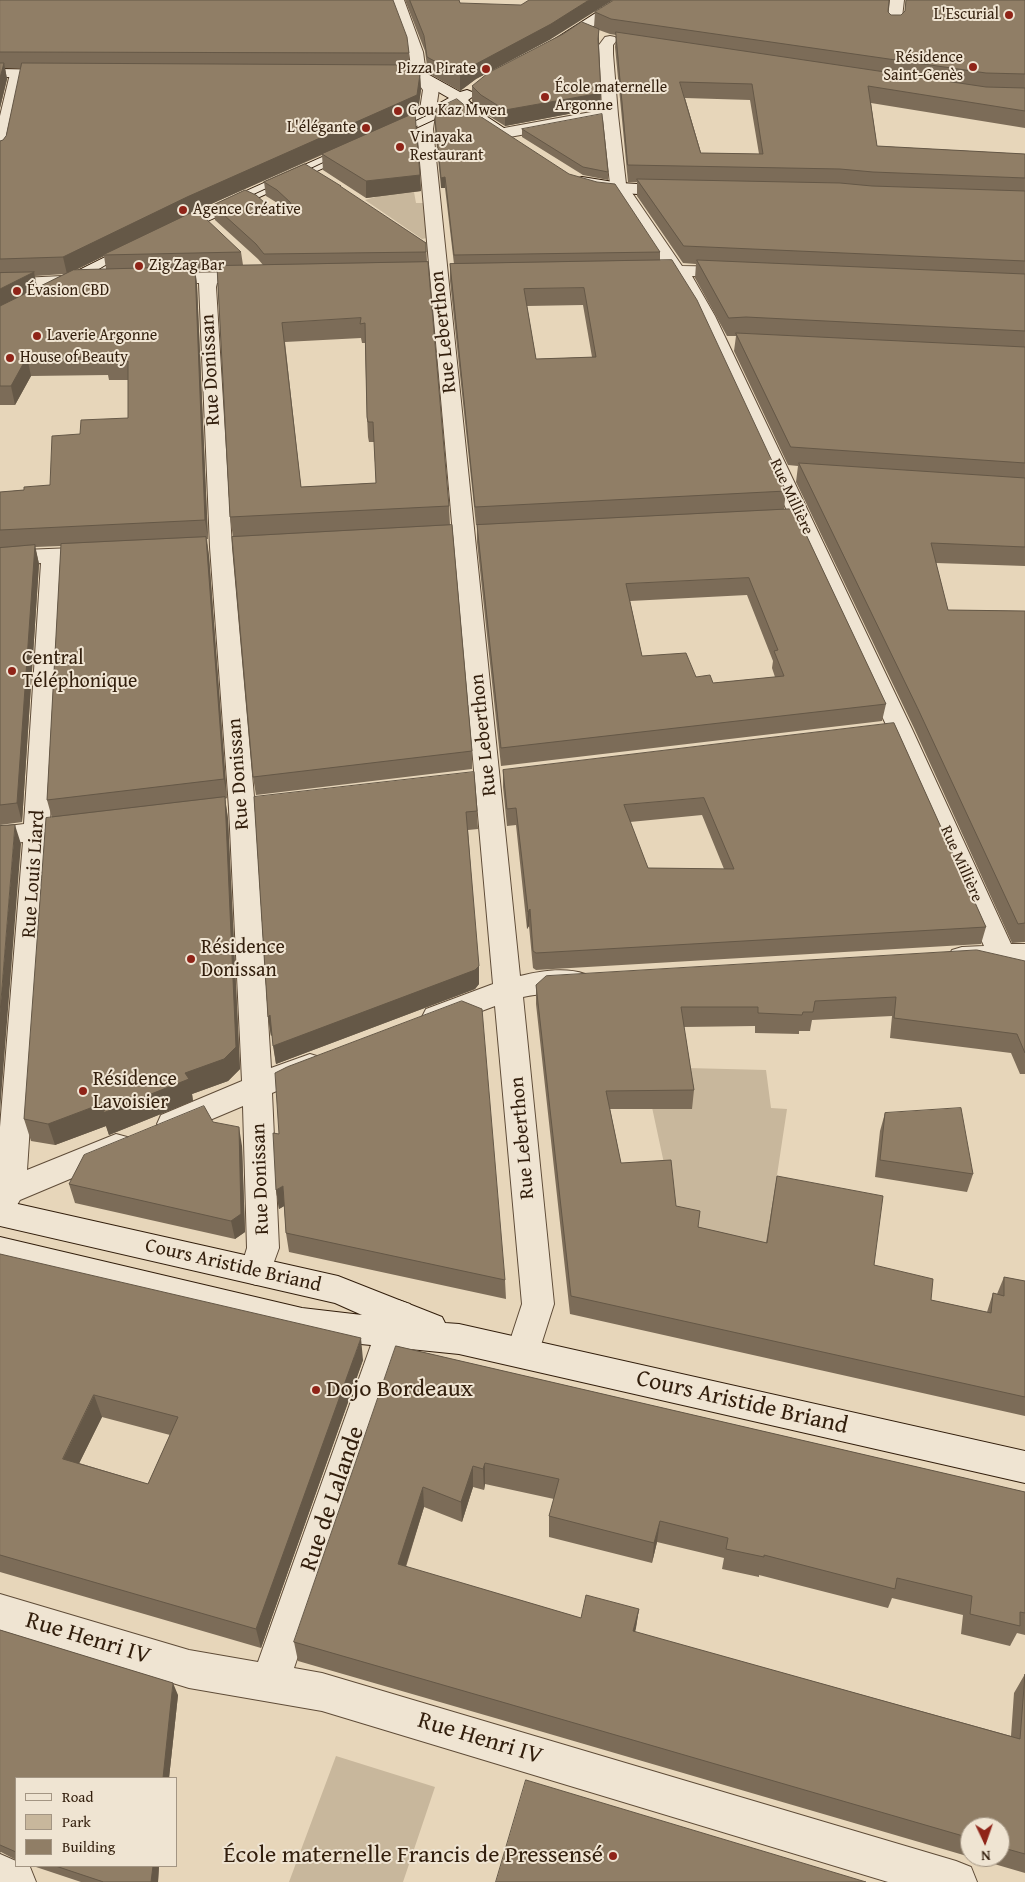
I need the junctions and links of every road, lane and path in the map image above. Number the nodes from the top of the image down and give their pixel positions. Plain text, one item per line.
1 (397, 0) edge
2 (626, 0) edge
3 (898, 0) edge
4 (894, 26) edge
5 (582, 28) junction
6 (542, 52) edge
7 (0, 74) edge
8 (18, 74) junction
9 (70, 74) edge
10 (364, 75) edge
11 (419, 76) junction
12 (482, 84) edge
13 (460, 100) junction
14 (610, 115) junction
15 (427, 116) junction
16 (504, 133) junction
17 (520, 144) edge
18 (0, 152) edge
19 (306, 170) junction
20 (568, 175) edge
21 (327, 181) edge
22 (620, 188) junction
23 (685, 191) edge
24 (249, 196) junction
25 (265, 204) edge
26 (195, 220) junction
27 (212, 228) edge
28 (246, 258) dead end
29 (675, 270) junction
30 (623, 271) edge
31 (746, 273) edge
32 (209, 277) junction
33 (145, 278) edge
34 (108, 279) edge
35 (66, 282) junction
36 (0, 284) edge
37 (0, 318) edge
38 (121, 552) edge
39 (52, 556) junction
40 (0, 558) edge
41 (252, 806) junction
42 (215, 811) edge
43 (102, 824) edge
44 (37, 832) junction
45 (0, 836) edge
46 (1017, 956) edge
47 (934, 959) edge
48 (604, 979) edge
49 (508, 990) junction
50 (414, 1025) edge
51 (333, 1056) edge
52 (257, 1086) junction
53 (3, 1203) edge
54 (0, 1251) edge
55 (256, 1271) junction
56 (395, 1323) junction
57 (524, 1353) junction
58 (1025, 1467) edge
59 (0, 1612) edge
60 (268, 1684) junction
61 (0, 1875) edge
62 (15, 1882) edge
63 (956, 1882) edge

1 - 11 street
2 - 5 street
3 - 4 street
5 - 6 street
5 - 14 street, Rue Millière
7 - 8 street
8 - 9 street
8 - 18 street
10 - 11 street
11 - 13 street
11 - 15 street, Rue Leberthon
12 - 13 street
13 - 15 street
13 - 16 street
14 - 16 street
14 - 22 street, Rue Millière
15 - 19 street
15 - 49 street, Rue Leberthon
16 - 17 street
19 - 21 street
19 - 24 street
20 - 22 street
22 - 23 street
22 - 29 street, Rue Millière
24 - 25 street
24 - 26 street
26 - 27 street
26 - 35 street
28 - 32 street
29 - 30 street
29 - 31 street
29 - 46 street, Rue Millière
32 - 33 street
32 - 41 street, Rue Donissan
34 - 35 street
35 - 36 street
35 - 37 street
38 - 39 street
39 - 40 street
39 - 44 street, Rue Louis Liard
41 - 42 street
41 - 52 street, Rue Donissan
43 - 44 street
44 - 45 street
44 - 53 street, Rue Louis Liard
46 - 47 street
48 - 49 street
49 - 50 street
49 - 57 street, Rue Leberthon
51 - 52 street
52 - 53 street
52 - 55 street, Rue Donissan
53 - 55 street, Cours Aristide Briand
54 - 56 street, Cours Aristide Briand
55 - 56 street, Cours Aristide Briand
56 - 57 street, Cours Aristide Briand
56 - 60 street, Rue de Lalande
57 - 58 street, Cours Aristide Briand
59 - 60 street, Rue Henri IV
60 - 63 street, Rue Henri IV
61 - 62 street

